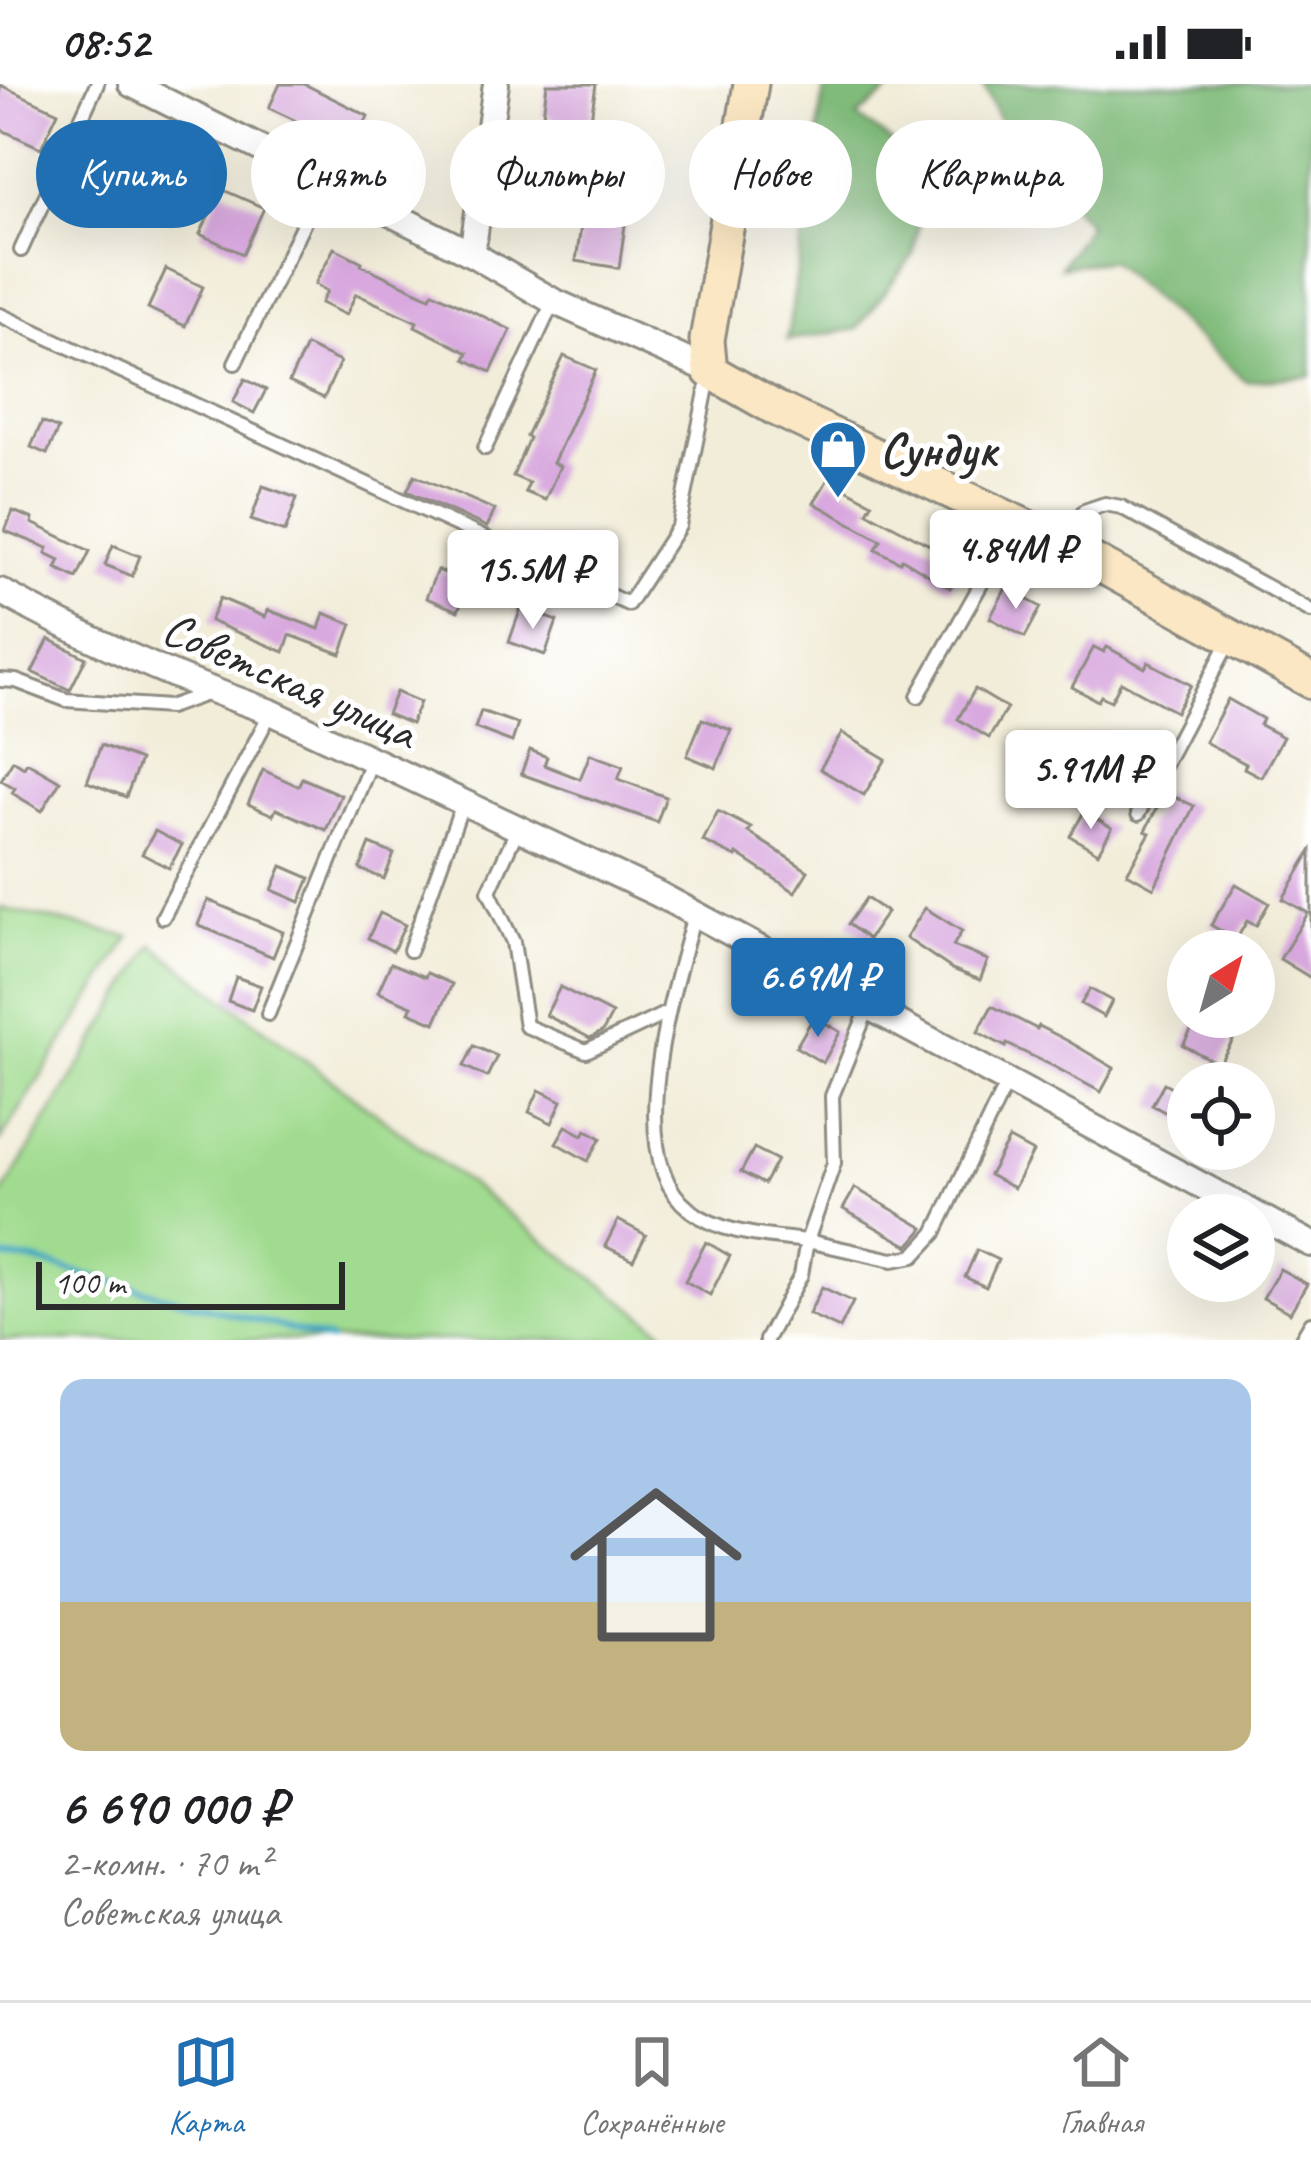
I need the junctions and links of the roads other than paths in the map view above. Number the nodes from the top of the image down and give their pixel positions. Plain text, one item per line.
1 (97, 84) edge
2 (131, 84) edge
3 (496, 84) edge
4 (751, 84) edge
5 (251, 143) edge
6 (301, 228) edge
7 (421, 228) edge
8 (21, 250) dead end
9 (472, 254) junction
10 (554, 301) junction
11 (0, 315) edge
12 (235, 363) dead end
13 (710, 371) junction
14 (484, 448) dead end
15 (1017, 521) junction
16 (1064, 545) junction
17 (0, 591) edge
18 (1311, 611) edge
19 (1231, 637) junction
20 (0, 680) edge
21 (1311, 681) edge
22 (214, 692) junction
23 (918, 696) dead end
24 (271, 712) junction
25 (372, 759) junction
26 (463, 802) junction
27 (1138, 814) dead end
28 (518, 828) junction
29 (694, 914) junction
30 (163, 917) dead end
31 (410, 950) dead end
32 (868, 1006) junction
33 (667, 1013) junction
34 (268, 1014) dead end
35 (1007, 1081) junction
36 (806, 1241) junction
37 (1311, 1244) edge
38 (1311, 1323) edge
39 (766, 1340) edge
40 (1301, 1340) edge

1 - 8 lane
2 - 5 street
3 - 9 street
4 - 13 street
6 - 12 lane
7 - 9 street
9 - 10 street
10 - 13 street
10 - 14 lane
11 - 13 lane
13 - 15 street
15 - 16 street
15 - 23 lane
16 - 18 lane
16 - 19 street
17 - 22 street, Советская улица
19 - 21 street
19 - 27 lane
20 - 22 lane
22 - 24 street, Советская улица
24 - 25 street, Советская улица
24 - 30 lane
25 - 26 street, Советская улица
25 - 34 lane
26 - 28 street, Советская улица
26 - 31 lane
28 - 29 street, Советская улица
28 - 33 lane
29 - 32 street, Советская улица
29 - 33 lane
32 - 35 street, Советская улица
32 - 36 lane
33 - 36 lane
35 - 36 lane
35 - 37 street, Советская улица
36 - 39 lane
38 - 40 lane

